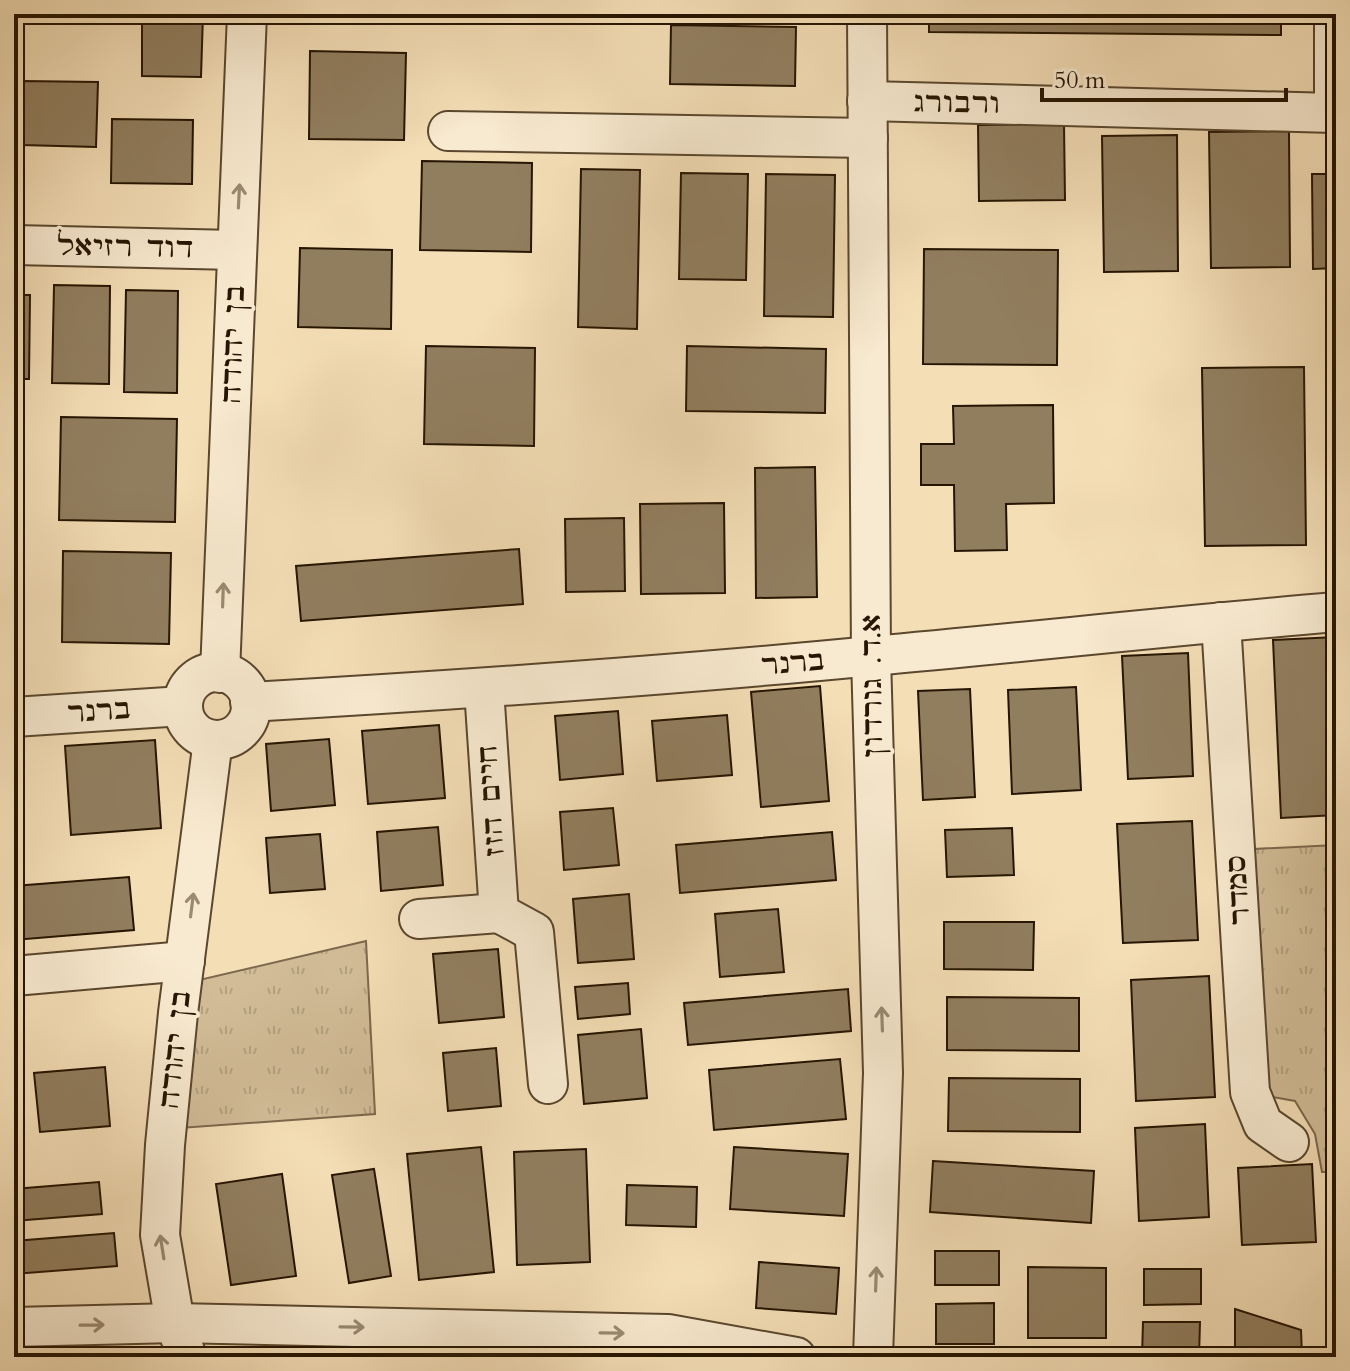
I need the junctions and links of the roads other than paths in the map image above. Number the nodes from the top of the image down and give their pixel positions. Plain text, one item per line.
1 (247, 14) edge
2 (867, 14) edge
3 (1334, 14) edge
4 (1334, 113) edge
5 (868, 119) junction
6 (448, 131) dead end
7 (14, 245) edge
8 (236, 250) junction
9 (1336, 612) edge
10 (1221, 622) junction
11 (871, 657) junction
12 (220, 673) junction
13 (484, 689) junction
14 (250, 702) junction
15 (183, 706) junction
16 (14, 717) edge
17 (213, 740) junction
18 (499, 913) junction
19 (419, 919) dead end
20 (185, 961) junction
21 (14, 976) edge
22 (548, 1084) dead end
23 (1289, 1142) dead end
24 (14, 1327) edge
25 (181, 1340) edge
26 (796, 1357) edge
27 (873, 1357) edge

8 -> 1 street, בן יהודה
2 - 5 street, א.ד. גורדון
3 - 4 street
4 - 5 street, ורבורג
5 - 6 street, ורבורג
5 - 11 street, א.ד. גורדון
7 - 8 street, דוד רזיאל
12 -> 8 street, בן יהודה
9 - 10 street, ברנר
10 - 11 street, ברנר
10 - 23 street, סמדר
11 - 13 street, ברנר
27 -> 11 street, א.ד. גורדון
12 - 14 street
12 - 15 street
13 - 14 street, ברנר
13 - 18 street, חיים הזז
14 - 17 street
15 - 16 street, ברנר
15 - 17 street
20 -> 17 street, בן יהודה
18 - 19 street
18 - 22 street
20 - 21 street
25 -> 20 street, בן יהודה
24 -> 25 street
25 -> 26 street

